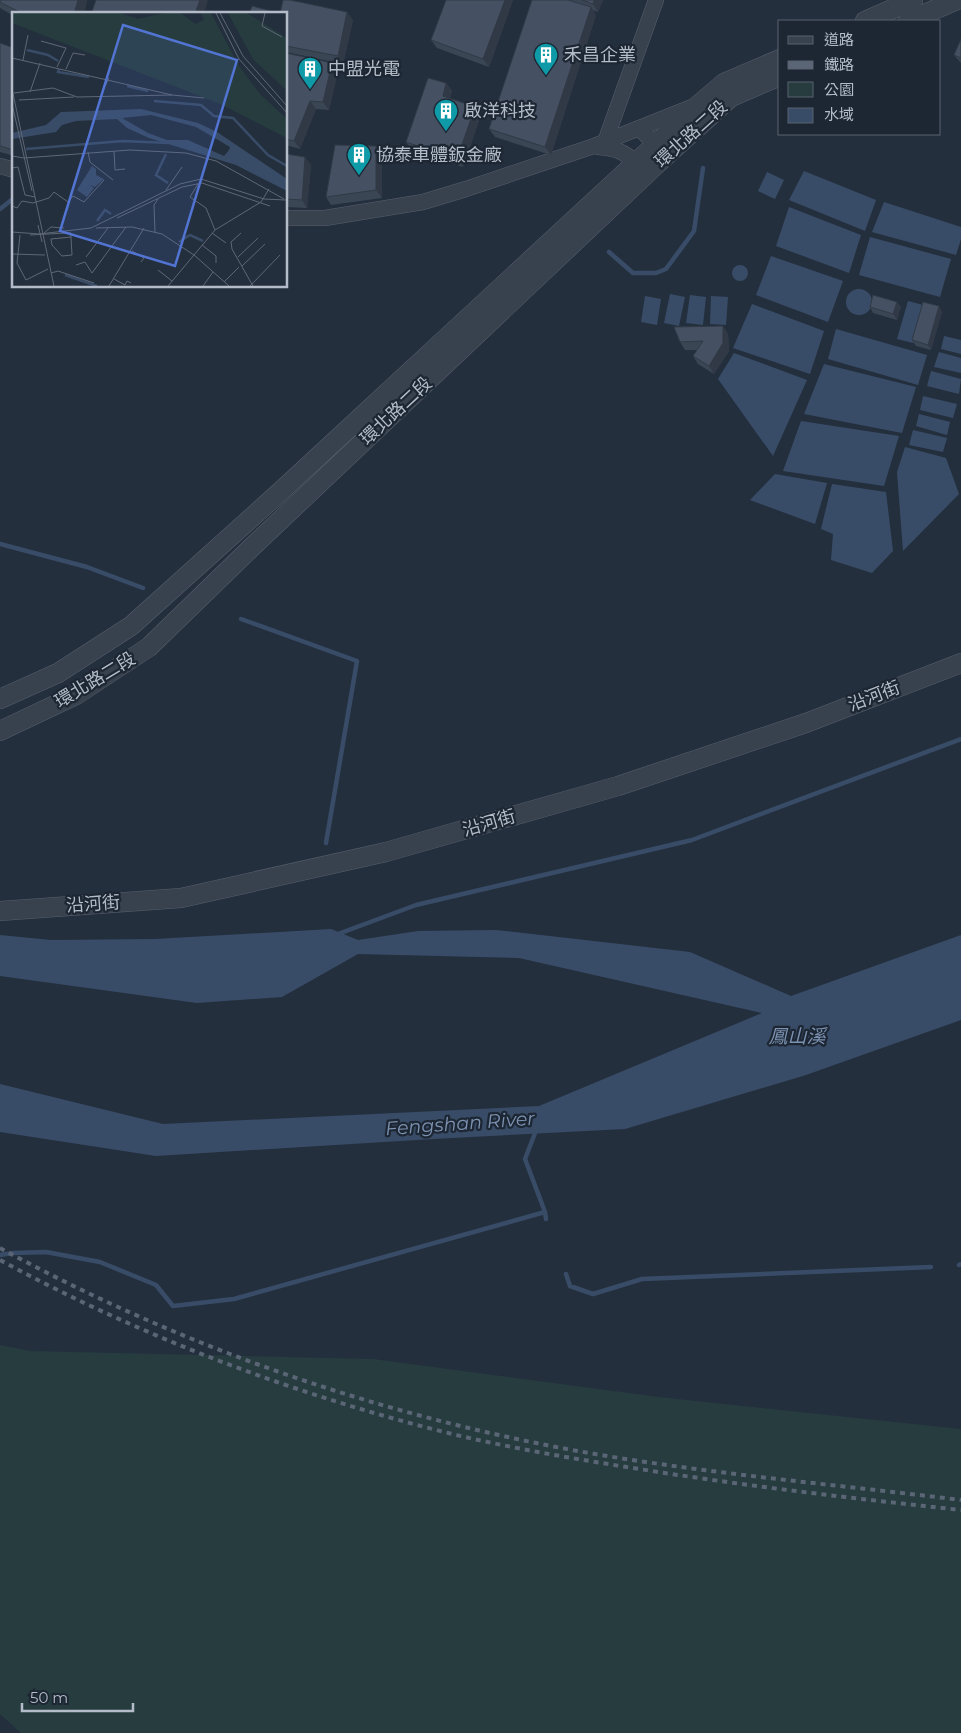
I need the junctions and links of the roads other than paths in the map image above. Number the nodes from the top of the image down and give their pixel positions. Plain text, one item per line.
1 (656, 0) edge
2 (913, 0) edge
3 (957, 0) edge
4 (867, 20) edge
5 (910, 20) edge
6 (778, 60) edge
7 (778, 77) edge
8 (697, 106) junction
9 (639, 128) junction
10 (599, 144) junction
11 (655, 144) junction
12 (635, 162) junction
13 (658, 163) junction
14 (288, 218) edge
15 (961, 663) edge
16 (0, 699) edge
17 (0, 731) edge
18 (0, 911) edge

1 - 10 street
2 - 4 street
3 - 5 street
6 - 8 street, 環北路二段
7 - 13 street, 環北路二段
8 - 9 street
8 - 11 street, 環北路二段
9 - 10 street
9 - 11 street
10 - 12 street
10 - 14 street
11 - 12 street, 環北路二段
11 - 13 street
12 - 13 street
12 - 16 street, 環北路二段
13 - 17 street, 環北路二段
15 - 18 street, 沿河街

